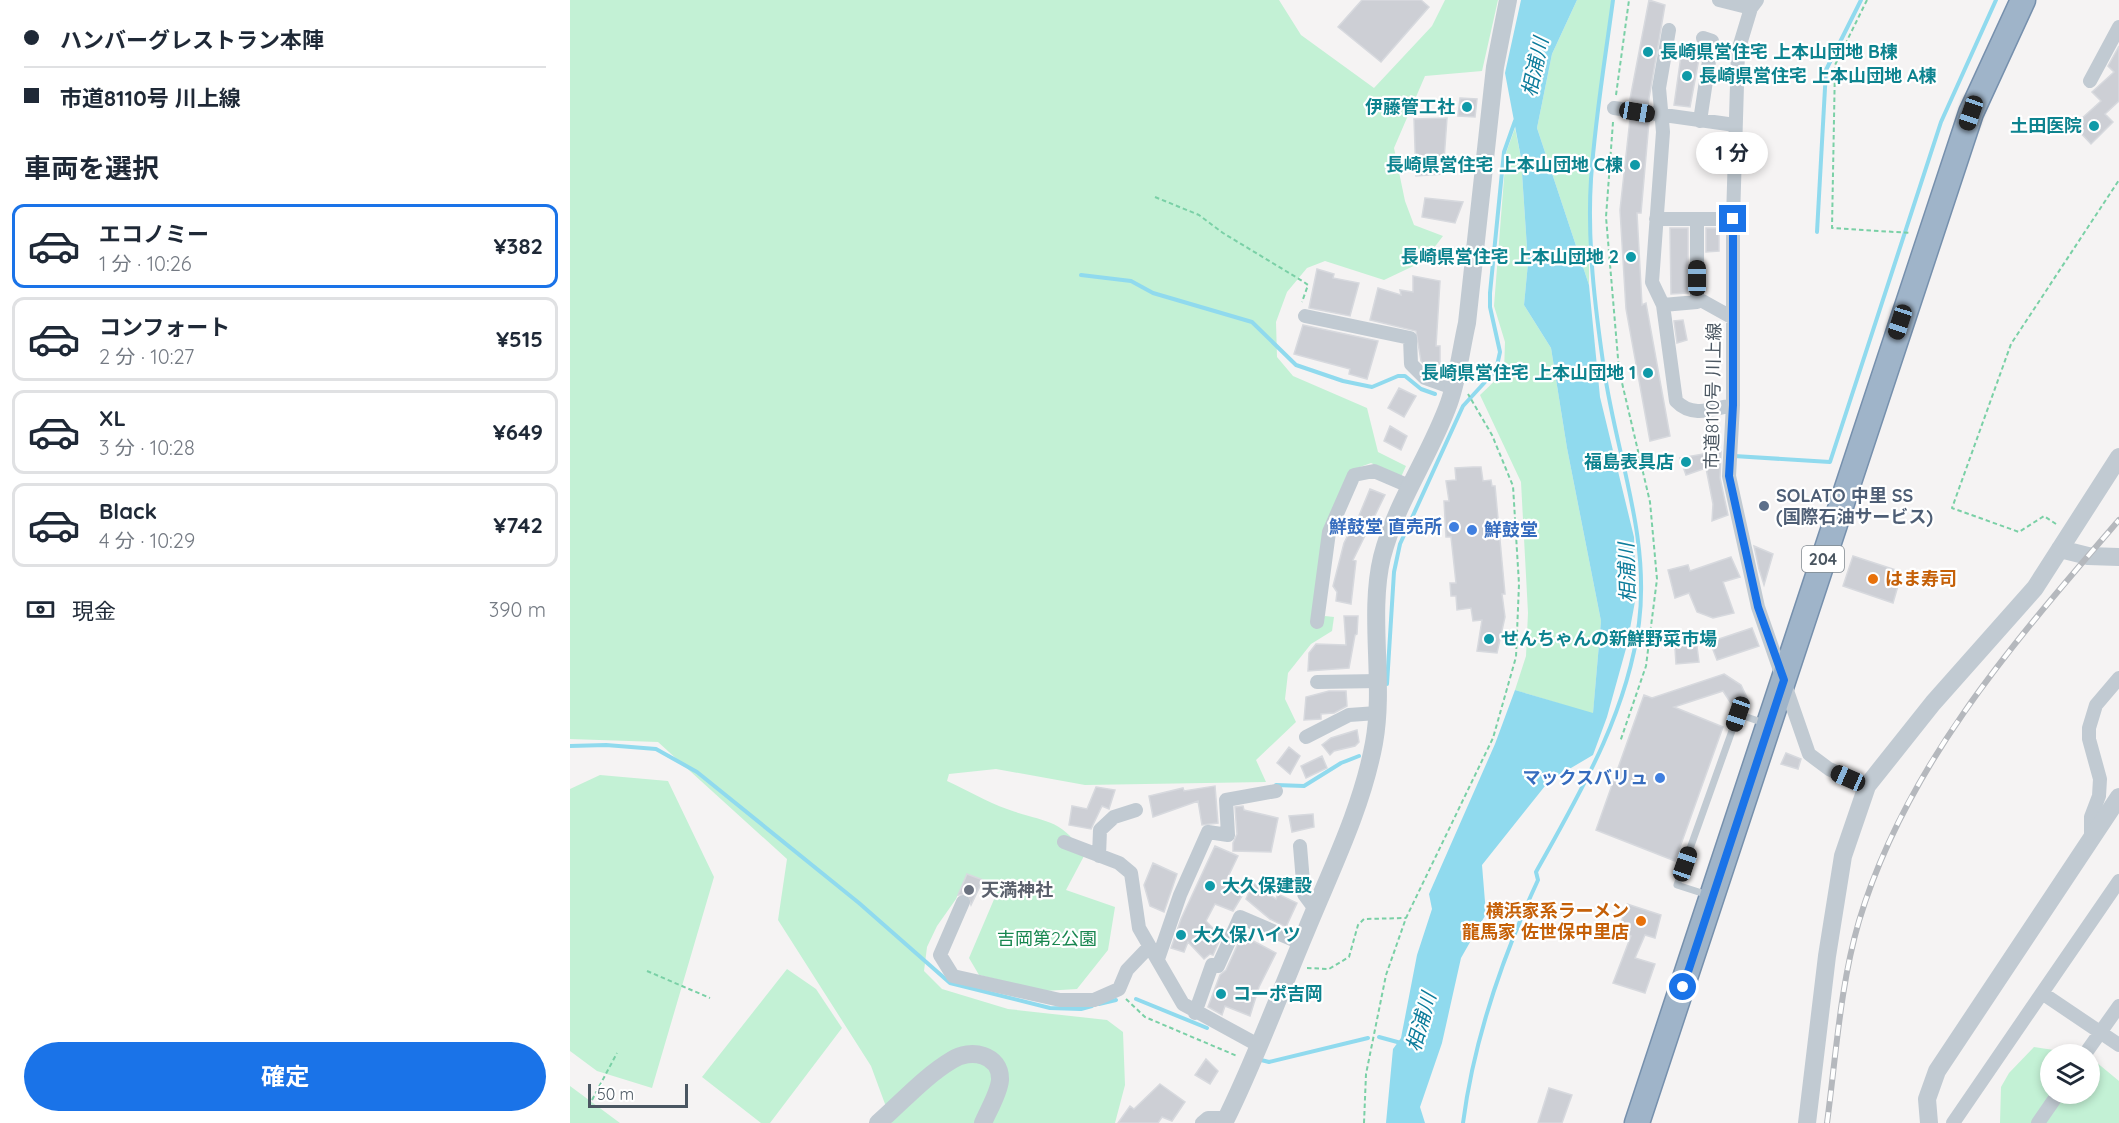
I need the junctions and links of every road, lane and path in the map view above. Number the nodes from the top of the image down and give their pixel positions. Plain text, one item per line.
1 (1508, 0) edge
2 (1629, 0) edge
3 (1719, 0) edge
4 (1867, 0) edge
5 (2023, 0) edge
6 (1754, 4) edge
7 (2119, 27) edge
8 (1669, 30) dead end
9 (1703, 38) dead end
10 (1738, 51) junction
11 (1710, 57) junction
12 (2090, 81) dead end
13 (1614, 108) junction
14 (1660, 115) junction
15 (1700, 121) junction
16 (1735, 125) junction
17 (2119, 180) edge
18 (1155, 197) dead end
19 (1656, 219) junction
20 (1733, 219) junction
21 (1697, 220) junction
22 (1914, 233) dead end
23 (1697, 298) junction
24 (1663, 305) junction
25 (1305, 316) joint
26 (1733, 318) junction
27 (1453, 388) junction
28 (1474, 404) dead end
29 (1733, 405) junction
30 (2119, 457) edge
31 (1409, 486) junction
32 (2070, 534) junction
33 (2060, 549) junction
34 (2119, 557) edge
35 (1333, 612) dead end
36 (2119, 678) edge
37 (1784, 680) junction
38 (1317, 681) dead end
39 (1379, 681) junction
40 (1377, 713) junction
41 (1769, 724) junction
42 (1306, 737) dead end
43 (1620, 742) dead end
44 (1867, 786) junction
45 (1276, 791) dead end
46 (2118, 800) edge
47 (1136, 810) dead end
48 (2091, 838) junction
49 (1064, 842) dead end
50 (1299, 846) dead end
51 (1099, 856) junction
52 (2119, 881) edge
53 (1713, 897) junction
54 (963, 902) dead end
55 (1315, 909) junction
56 (1406, 918) junction
57 (1301, 943) junction
58 (1149, 947) junction
59 (1158, 959) junction
60 (1292, 963) junction
61 (647, 971) dead end
62 (1119, 989) junction
63 (2042, 993) junction
64 (710, 998) dead end
65 (2119, 1006) edge
66 (1195, 1013) junction
67 (2101, 1032) junction
68 (2092, 1044) edge
69 (2119, 1045) edge
70 (617, 1053) dead end
71 (1254, 1054) junction
72 (592, 1100) dead end
73 (2051, 1104) edge
74 (1225, 1120) edge
75 (878, 1123) edge
76 (983, 1123) edge
77 (1202, 1123) edge
78 (1364, 1123) edge
79 (1637, 1123) edge
80 (1807, 1123) edge
81 (1929, 1123) edge
82 (1953, 1123) edge
83 (2038, 1123) edge

1 - 27 street
2 - 13 path
3 - 6 street
4 - 22 path
5 - 37 highway, 204
6 - 10 street, 市道8110号 川上線
7 - 12 street
8 - 14 street
9 - 11 street
10 - 11 street
10 - 16 street, 市道8110号 川上線
11 - 15 street
13 - 14 street
13 - 43 path
14 - 15 street
14 - 19 street
15 - 16 street
16 - 20 street, 市道8110号 川上線
17 - 32 path
18 - 25 path
19 - 21 street
19 - 24 street
20 - 21 street
20 - 26 street, 市道8110号 川上線
21 - 23 street
23 - 24 street
23 - 26 street
24 - 29 street
25 - 27 street
26 - 29 street, 市道8110号 川上線
27 - 31 street
28 - 56 path
29 - 37 street, 市道8110号 川上線
30 - 32 street
31 - 35 street
31 - 39 street
32 - 33 street
33 - 34 street
33 - 44 street
36 - 48 street
37 - 41 highway, 204
37 - 44 street, 市道8110号 川上線
38 - 39 street
39 - 40 street
40 - 42 street
40 - 55 street
41 - 53 highway, 204
41 - 53 lane
44 - 80 street
45 - 59 street
46 - 48 street
47 - 51 street
48 - 81 street
49 - 51 street
50 - 55 street
51 - 58 street
52 - 63 street
53 - 79 highway, 204
54 - 62 street
55 - 57 street
56 - 60 path
56 - 78 path
57 - 60 street
57 - 66 street
58 - 59 street
58 - 62 street
59 - 66 street
60 - 71 street
61 - 64 path
62 - 71 path
63 - 67 street
63 - 82 street
65 - 67 street
66 - 71 street
67 - 68 street
67 - 69 street
70 - 72 path
71 - 74 street
73 - 83 street
74 - 77 street
75 - 76 street

